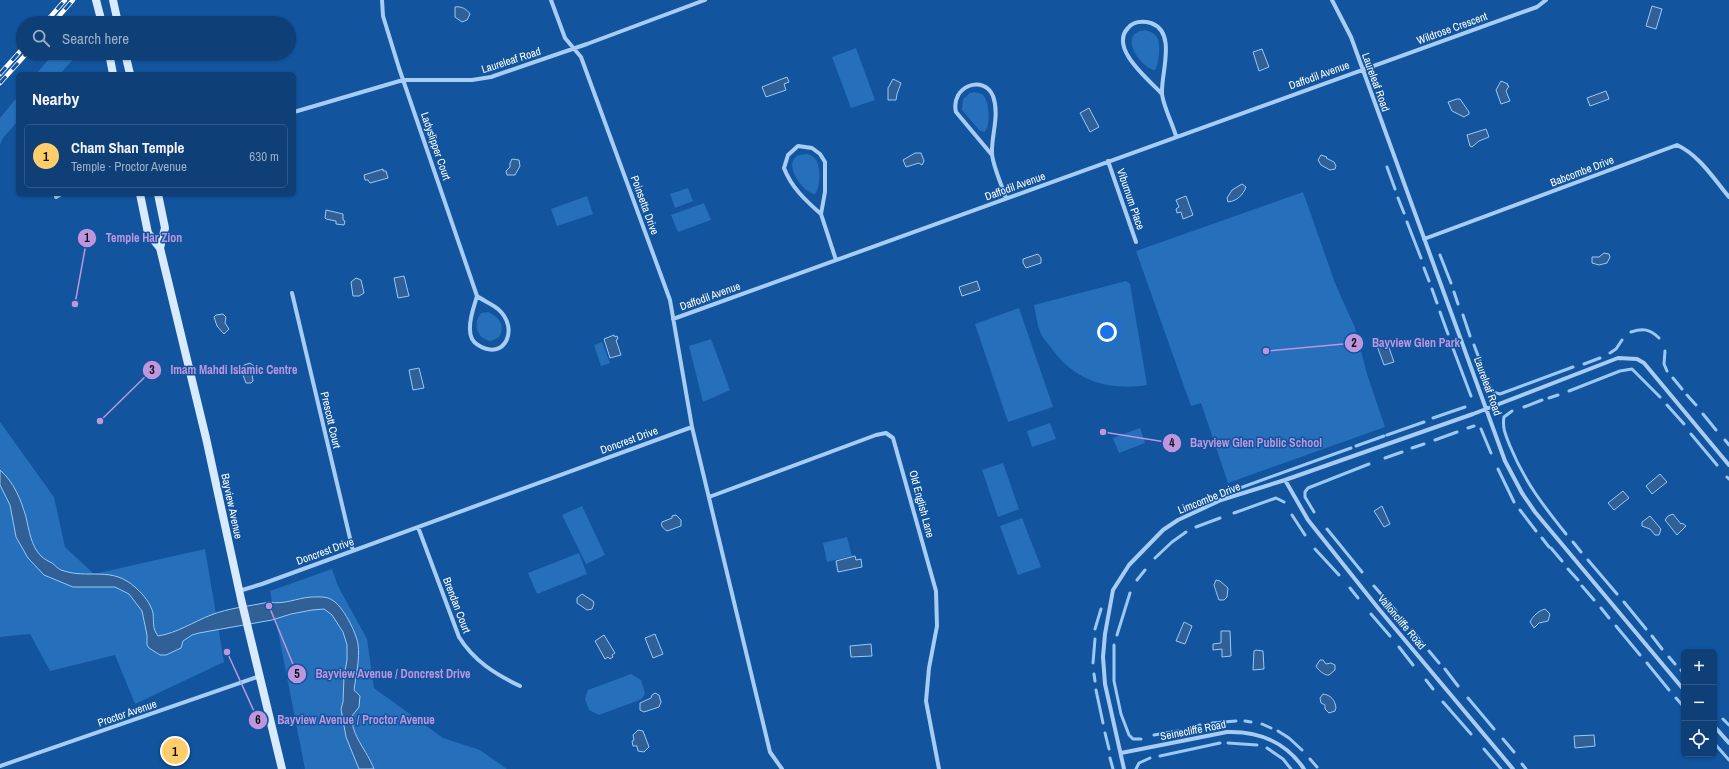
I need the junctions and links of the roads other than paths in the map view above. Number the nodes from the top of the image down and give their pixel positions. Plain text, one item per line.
1 (96, 0) edge
2 (112, 0) edge
3 (382, 0) edge
4 (551, 0) edge
5 (705, 0) edge
6 (1332, 0) edge
7 (1546, 0) edge
8 (100, 16) edge
9 (116, 16) edge
10 (574, 49) junction
11 (110, 60) edge
12 (127, 60) edge
13 (1362, 70) junction
14 (113, 72) edge
15 (130, 72) edge
16 (403, 80) junction
17 (1162, 94) junction
18 (296, 111) edge
19 (1176, 136) junction
20 (992, 155) junction
21 (1108, 161) junction
22 (140, 196) edge
23 (158, 196) edge
24 (1729, 197) edge
25 (1006, 198) junction
26 (822, 214) junction
27 (1424, 239) junction
28 (1136, 242) dead end
29 (160, 248) junction
30 (836, 260) junction
31 (292, 293) dead end
32 (477, 296) junction
33 (673, 319) junction
34 (1486, 409) junction
35 (692, 427) junction
36 (1729, 465) edge
37 (1286, 480) junction
38 (710, 497) junction
39 (418, 527) junction
40 (353, 551) junction
41 (239, 591) junction
42 (260, 676) junction
43 (520, 686) dead end
44 (1681, 686) edge
45 (1717, 729) edge
46 (1729, 743) edge
47 (1120, 753) junction
48 (0, 766) edge
49 (282, 769) edge
50 (782, 769) edge
51 (939, 769) edge
52 (1124, 769) edge
53 (1304, 769) edge
54 (1513, 769) edge

1 - 8 main road
2 - 9 main road
3 - 16 street, Ladyslipper Court
4 - 10 street, Poinsetta Drive
5 - 10 street, Laureleaf Road
6 - 13 street, Laureleaf Road
7 - 13 street, Wildrose Crescent
10 - 16 street, Laureleaf Road
10 - 33 street, Poinsetta Drive
11 - 14 main road
12 - 15 main road
13 - 19 street, Daffodil Avenue
13 - 27 street, Laureleaf Road
16 - 18 street, Laureleaf Road
16 - 32 street, Ladyslipper Court
17 - 17 street
17 - 19 street
19 - 21 street, Daffodil Avenue
20 - 20 street
20 - 25 street
21 - 25 street, Daffodil Avenue
21 - 28 street, Viburnum Place
22 - 29 main road, Bayview Avenue
23 - 29 main road
24 - 27 street, Babcombe Drive
25 - 30 street, Daffodil Avenue
26 - 26 street
26 - 30 street
27 - 34 street, Laureleaf Road
29 - 41 main road, Bayview Avenue
30 - 33 street, Daffodil Avenue
31 - 40 street, Prescott Court
32 - 32 street
33 - 35 street, Poinsetta Drive
34 - 36 street
34 - 37 street, Limcombe Drive
34 - 44 street, Laureleaf Road
35 - 38 street
35 - 39 street, Doncrest Drive
37 - 47 street, Limcombe Drive
37 - 54 street, Valloncliffe Road
38 - 50 street
38 - 51 street, Old English Lane
39 - 40 street, Doncrest Drive
39 - 43 street, Brendan Court
40 - 41 street, Doncrest Drive
41 - 42 main road, Bayview Avenue
42 - 48 street, Proctor Avenue
42 - 49 main road, Bayview Avenue
45 - 46 street
47 - 52 street, Limcombe Drive
47 - 53 street, Seinecliffe Road

